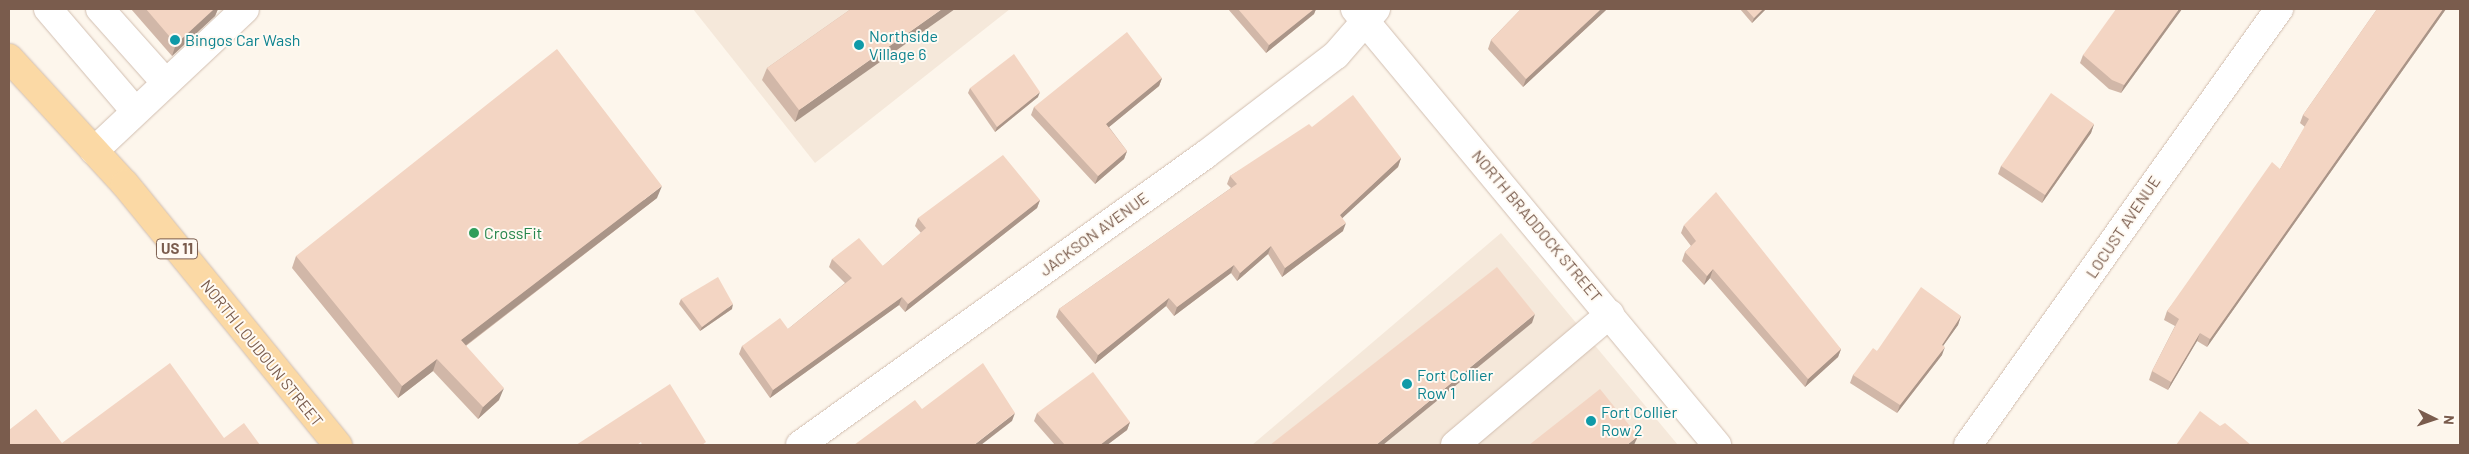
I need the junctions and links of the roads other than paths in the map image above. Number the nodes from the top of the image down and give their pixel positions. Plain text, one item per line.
1 (48, 9) edge
2 (100, 9) edge
3 (246, 9) edge
4 (2279, 9) edge
5 (1366, 13) edge
6 (9, 58) edge
7 (166, 83) junction
8 (135, 111) junction
9 (94, 151) junction
10 (1610, 314) junction
11 (338, 445) edge
12 (800, 445) edge
13 (1455, 445) edge
14 (1717, 445) edge
15 (1968, 445) edge

1 - 8 street
2 - 7 street
3 - 7 street
4 - 15 street, LOCUST AVENUE
5 - 10 street, NORTH BRADDOCK STREET
5 - 12 street, JACKSON AVENUE
6 - 9 main road, NORTH LOUDOUN STREET / US 11
7 - 8 street
8 - 9 street
9 - 11 main road, NORTH LOUDOUN STREET / US 11
10 - 13 street
10 - 14 street, NORTH BRADDOCK STREET

